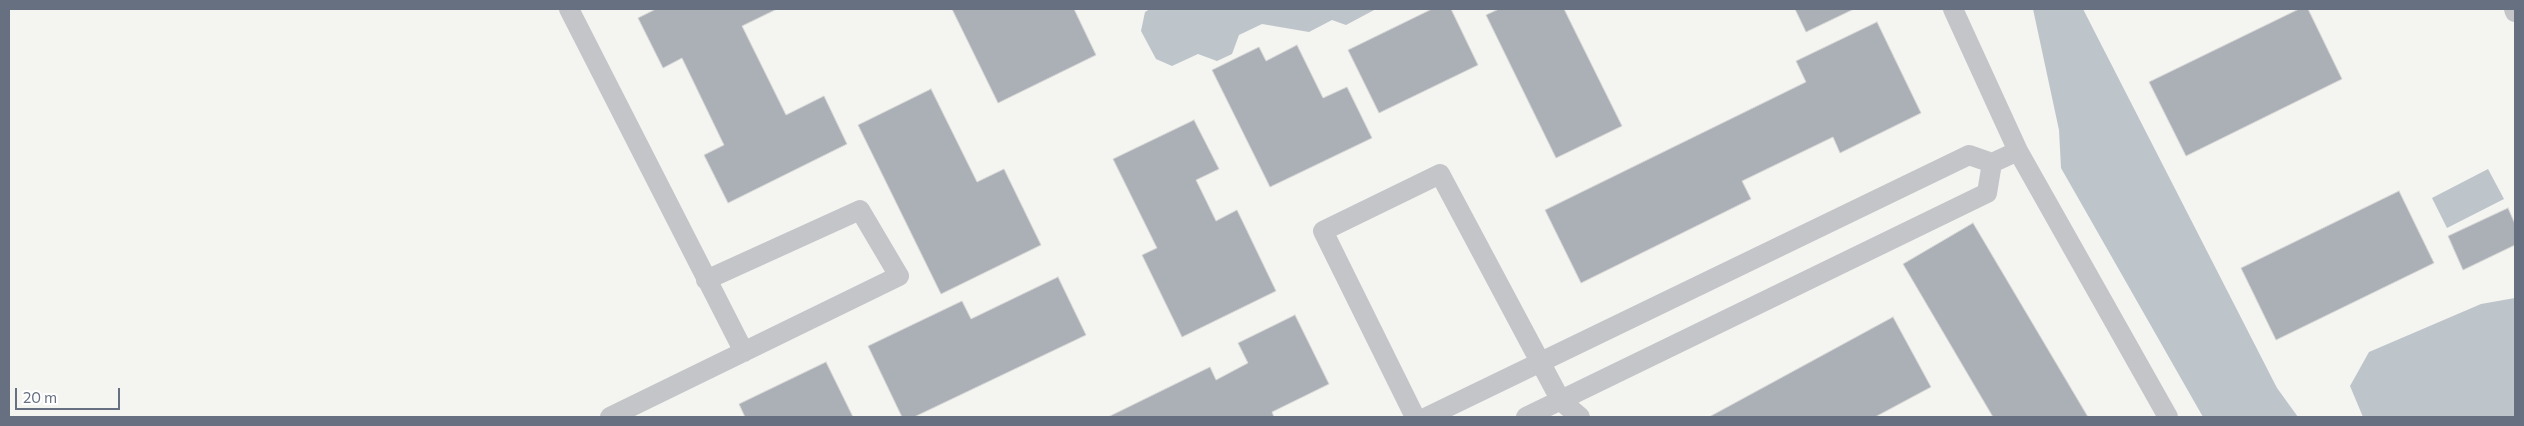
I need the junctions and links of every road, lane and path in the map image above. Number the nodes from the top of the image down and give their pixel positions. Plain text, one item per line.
1 (569, 9) edge
2 (1953, 9) edge
3 (2018, 151) junction
4 (1992, 163) junction
5 (706, 280) junction
6 (744, 352) junction
7 (1541, 364) junction
8 (1561, 401) junction
9 (610, 417) edge
10 (1415, 417) edge
11 (1427, 417) edge
12 (1526, 417) edge
13 (1580, 417) edge
14 (2168, 417) edge

1 - 5 lane
2 - 3 lane
3 - 4 lane
3 - 14 lane
4 - 7 lane
4 - 8 lane
5 - 6 lane
5 - 6 lane
6 - 9 lane
7 - 8 lane
7 - 10 lane
7 - 11 lane
8 - 12 lane
8 - 13 lane

